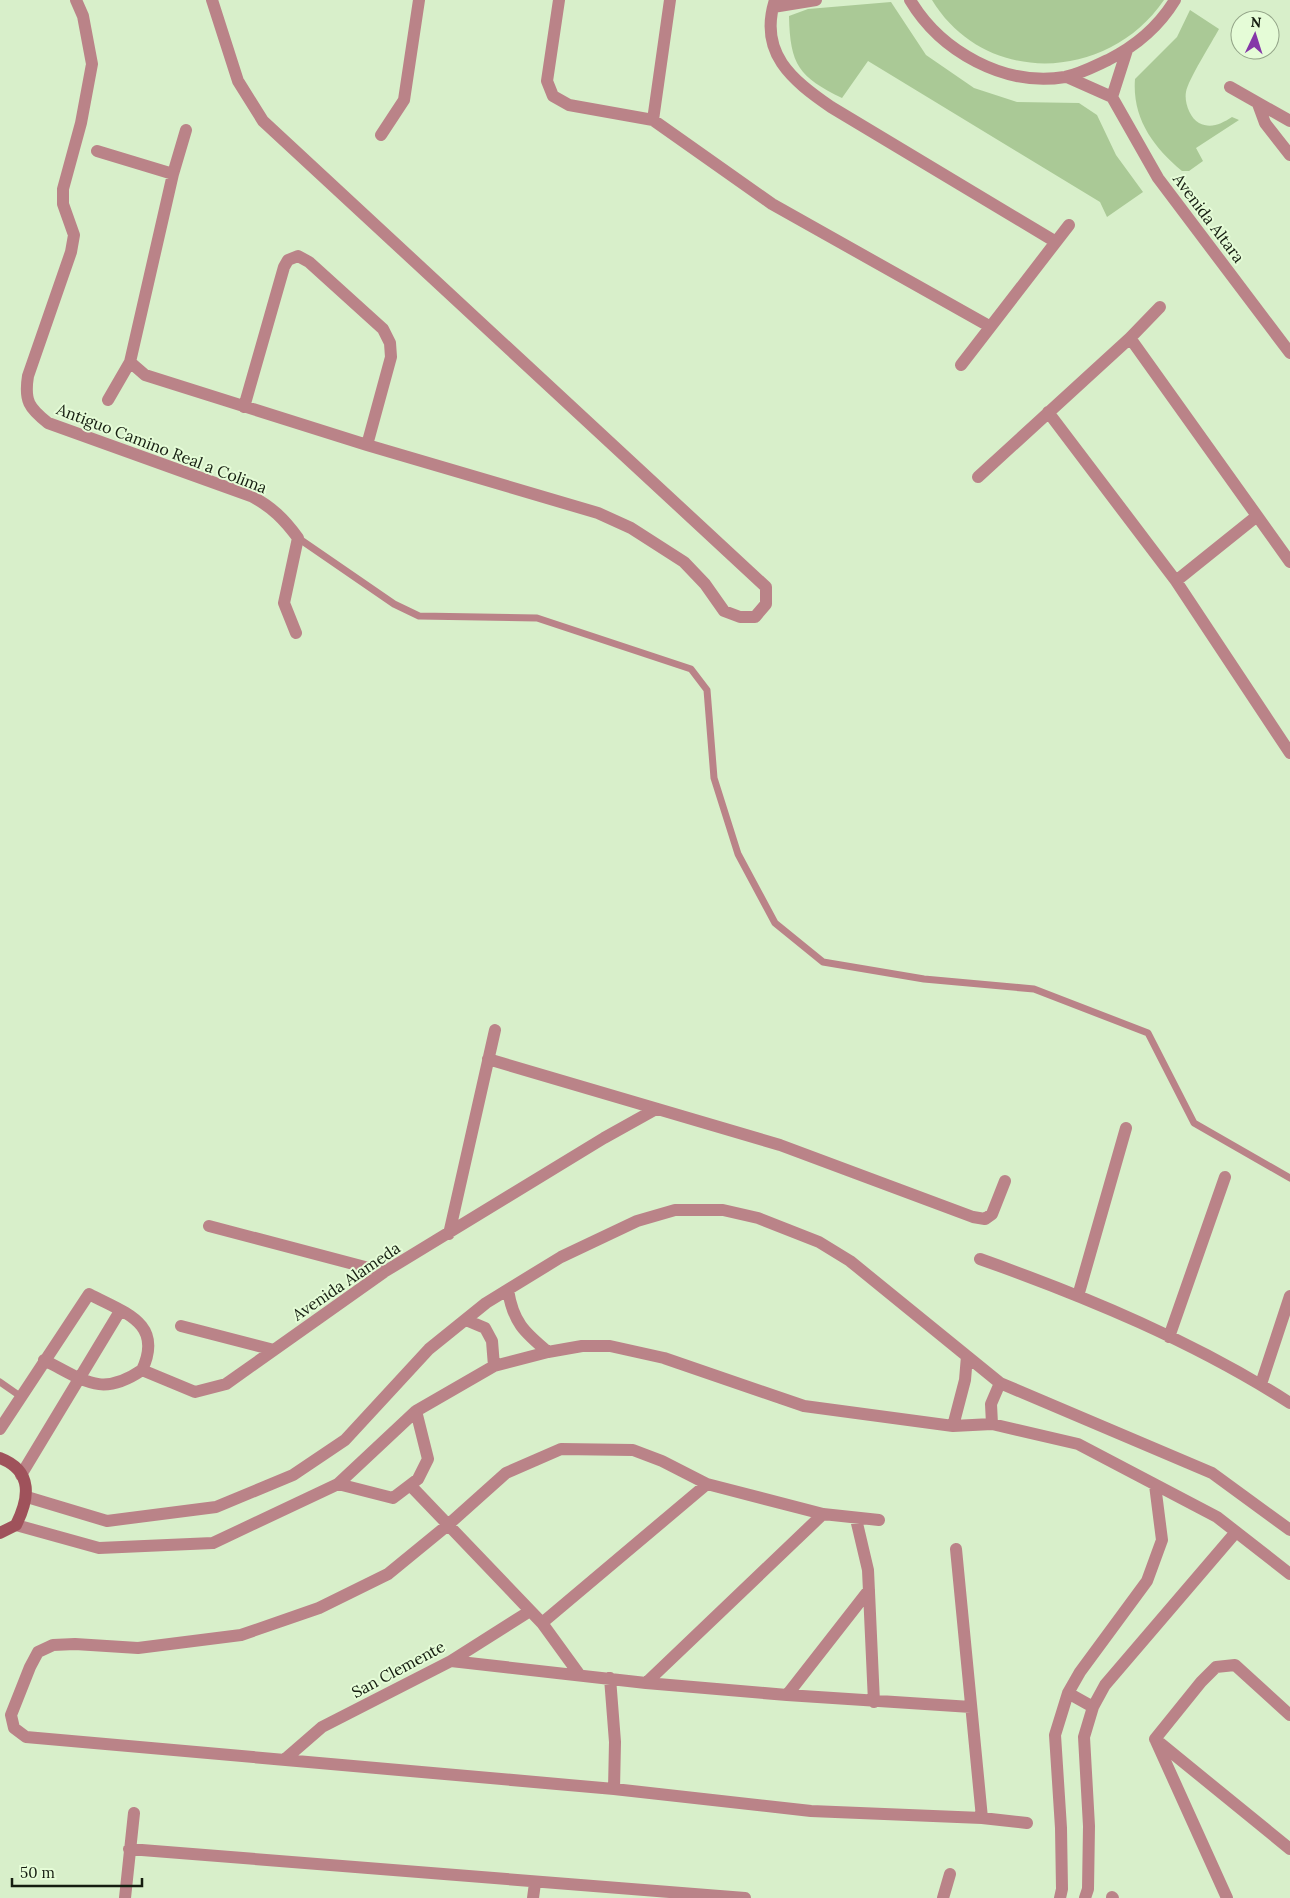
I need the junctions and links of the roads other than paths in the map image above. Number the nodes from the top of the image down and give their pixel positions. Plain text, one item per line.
1 (76, 0) edge
2 (212, 0) edge
3 (419, 0) edge
4 (559, 0) edge
5 (670, 0) edge
6 (816, 0) edge
7 (910, 0) edge
8 (1175, 0) edge
9 (774, 3) edge
10 (1127, 50) junction
11 (1067, 77) junction
12 (1230, 87) dead end
13 (1112, 97) junction
14 (1258, 104) junction
15 (653, 120) junction
16 (1290, 121) edge
17 (186, 130) dead end
18 (381, 135) dead end
19 (97, 151) dead end
20 (1290, 155) edge
21 (173, 174) junction
22 (1069, 225) dead end
23 (1056, 242) junction
24 (1160, 307) dead end
25 (989, 326) junction
26 (1130, 338) junction
27 (1290, 353) edge
28 (130, 362) junction
29 (961, 365) dead end
30 (108, 400) dead end
31 (244, 407) junction
32 (1048, 412) junction
33 (367, 445) junction
34 (978, 477) dead end
35 (1257, 516) junction
36 (298, 538) junction
37 (1290, 562) edge
38 (1176, 581) junction
39 (296, 634) dead end
40 (1290, 753) edge
41 (495, 1030) dead end
42 (488, 1059) junction
43 (656, 1109) junction
44 (1126, 1128) dead end
45 (1225, 1177) dead end
46 (1290, 1178) edge
47 (1005, 1181) dead end
48 (209, 1226) dead end
49 (449, 1234) junction
50 (980, 1259) dead end
51 (384, 1272) junction
52 (508, 1290) junction
53 (1078, 1296) junction
54 (1290, 1296) edge
55 (120, 1310) junction
56 (466, 1320) junction
57 (181, 1326) dead end
58 (1169, 1337) junction
59 (274, 1350) junction
60 (548, 1352) junction
61 (967, 1356) junction
62 (44, 1360) junction
63 (494, 1366) junction
64 (142, 1370) junction
65 (79, 1378) junction
66 (0, 1382) edge
67 (1000, 1383) junction
68 (1261, 1384) junction
69 (20, 1396) junction
70 (1290, 1403) edge
71 (416, 1411) junction
72 (992, 1424) junction
73 (953, 1426) junction
74 (0, 1429) edge
75 (0, 1458) edge
76 (21, 1475) junction
77 (338, 1484) junction
78 (707, 1484) junction
79 (410, 1485) junction
80 (1156, 1485) junction
81 (27, 1497) junction
82 (823, 1514) junction
83 (856, 1519) junction
84 (879, 1520) dead end
85 (450, 1524) junction
86 (16, 1525) junction
87 (1290, 1530) edge
88 (1236, 1532) junction
89 (0, 1533) edge
90 (956, 1549) dead end
91 (1290, 1574) edge
92 (869, 1590) junction
93 (530, 1612) junction
94 (542, 1623) junction
95 (451, 1661) junction
96 (579, 1674) junction
97 (610, 1678) junction
98 (646, 1683) junction
99 (1068, 1693) junction
100 (787, 1695) junction
101 (874, 1702) junction
102 (971, 1707) junction
103 (1093, 1707) junction
104 (1290, 1715) edge
105 (1155, 1739) junction
106 (284, 1760) junction
107 (614, 1789) junction
108 (134, 1813) dead end
109 (982, 1818) junction
110 (1026, 1823) dead end
111 (129, 1849) junction
112 (1290, 1849) edge
113 (950, 1874) dead end
114 (535, 1883) junction
115 (125, 1898) edge
116 (533, 1898) edge
117 (745, 1898) edge
118 (943, 1898) edge
119 (1060, 1898) edge
120 (1085, 1898) edge
121 (1226, 1898) edge

1 - 36 street, Antiguo Camino Real a Colima
2 - 33 street
3 - 18 street
4 - 15 street
5 - 15 street
6 - 9 street
7 - 11 street
8 - 10 street
9 - 23 street
10 - 11 street
10 - 13 street
11 - 13 street
12 - 14 street
13 - 27 street, Avenida Altara
14 - 16 street
14 - 20 street
15 - 25 street
17 - 21 street
19 - 21 street
21 - 28 street
22 - 23 street
23 - 25 street
24 - 26 street
25 - 29 street
26 - 32 street
26 - 35 street
28 - 30 street
28 - 31 street
31 - 33 street
31 - 33 street
32 - 34 street
32 - 38 street
35 - 37 street
35 - 38 street
36 - 39 street
36 - 46 lane
38 - 40 street
41 - 42 street
42 - 43 street
42 - 49 street
43 - 47 street
43 - 49 street, Avenida Alameda
44 - 53 street
45 - 58 street
48 - 51 street
49 - 51 street, Avenida Alameda
50 - 53 street
51 - 59 street, Avenida Alameda
52 - 56 street
52 - 60 street
52 - 61 street
53 - 58 street
54 - 68 street
55 - 62 street
55 - 64 street
55 - 65 street
56 - 63 street
56 - 81 street
57 - 59 street
58 - 68 street
59 - 64 street, Avenida Alameda
60 - 63 street
60 - 73 street
61 - 67 street
61 - 73 street
62 - 65 street
62 - 69 street
63 - 71 street
64 - 65 street
65 - 76 street
66 - 69 lane
67 - 72 street
67 - 87 street
68 - 70 street
69 - 74 street
71 - 77 street
71 - 79 street
72 - 73 street
72 - 80 street
75 - 76 street
76 - 81 street
77 - 79 street
77 - 86 street
78 - 82 street
78 - 85 street
78 - 94 street
79 - 85 street
80 - 88 street
80 - 99 street
81 - 86 street
82 - 83 street
82 - 98 street
83 - 84 street
83 - 92 street
85 - 93 street
85 - 106 street
86 - 89 street
88 - 91 street
88 - 103 street
90 - 102 street
92 - 100 street
92 - 101 street
93 - 94 street
93 - 95 street, San Clemente
94 - 96 street
95 - 96 street
95 - 106 street, San Clemente
96 - 97 street
97 - 98 street
97 - 107 street
98 - 100 street
99 - 103 street
99 - 119 street
100 - 101 street
101 - 102 street
102 - 109 street
103 - 120 street
104 - 105 street
105 - 112 street
105 - 121 street
106 - 107 street
107 - 109 street
108 - 111 street
109 - 110 street
111 - 114 street
111 - 115 street
113 - 118 street
114 - 116 street
114 - 117 street

